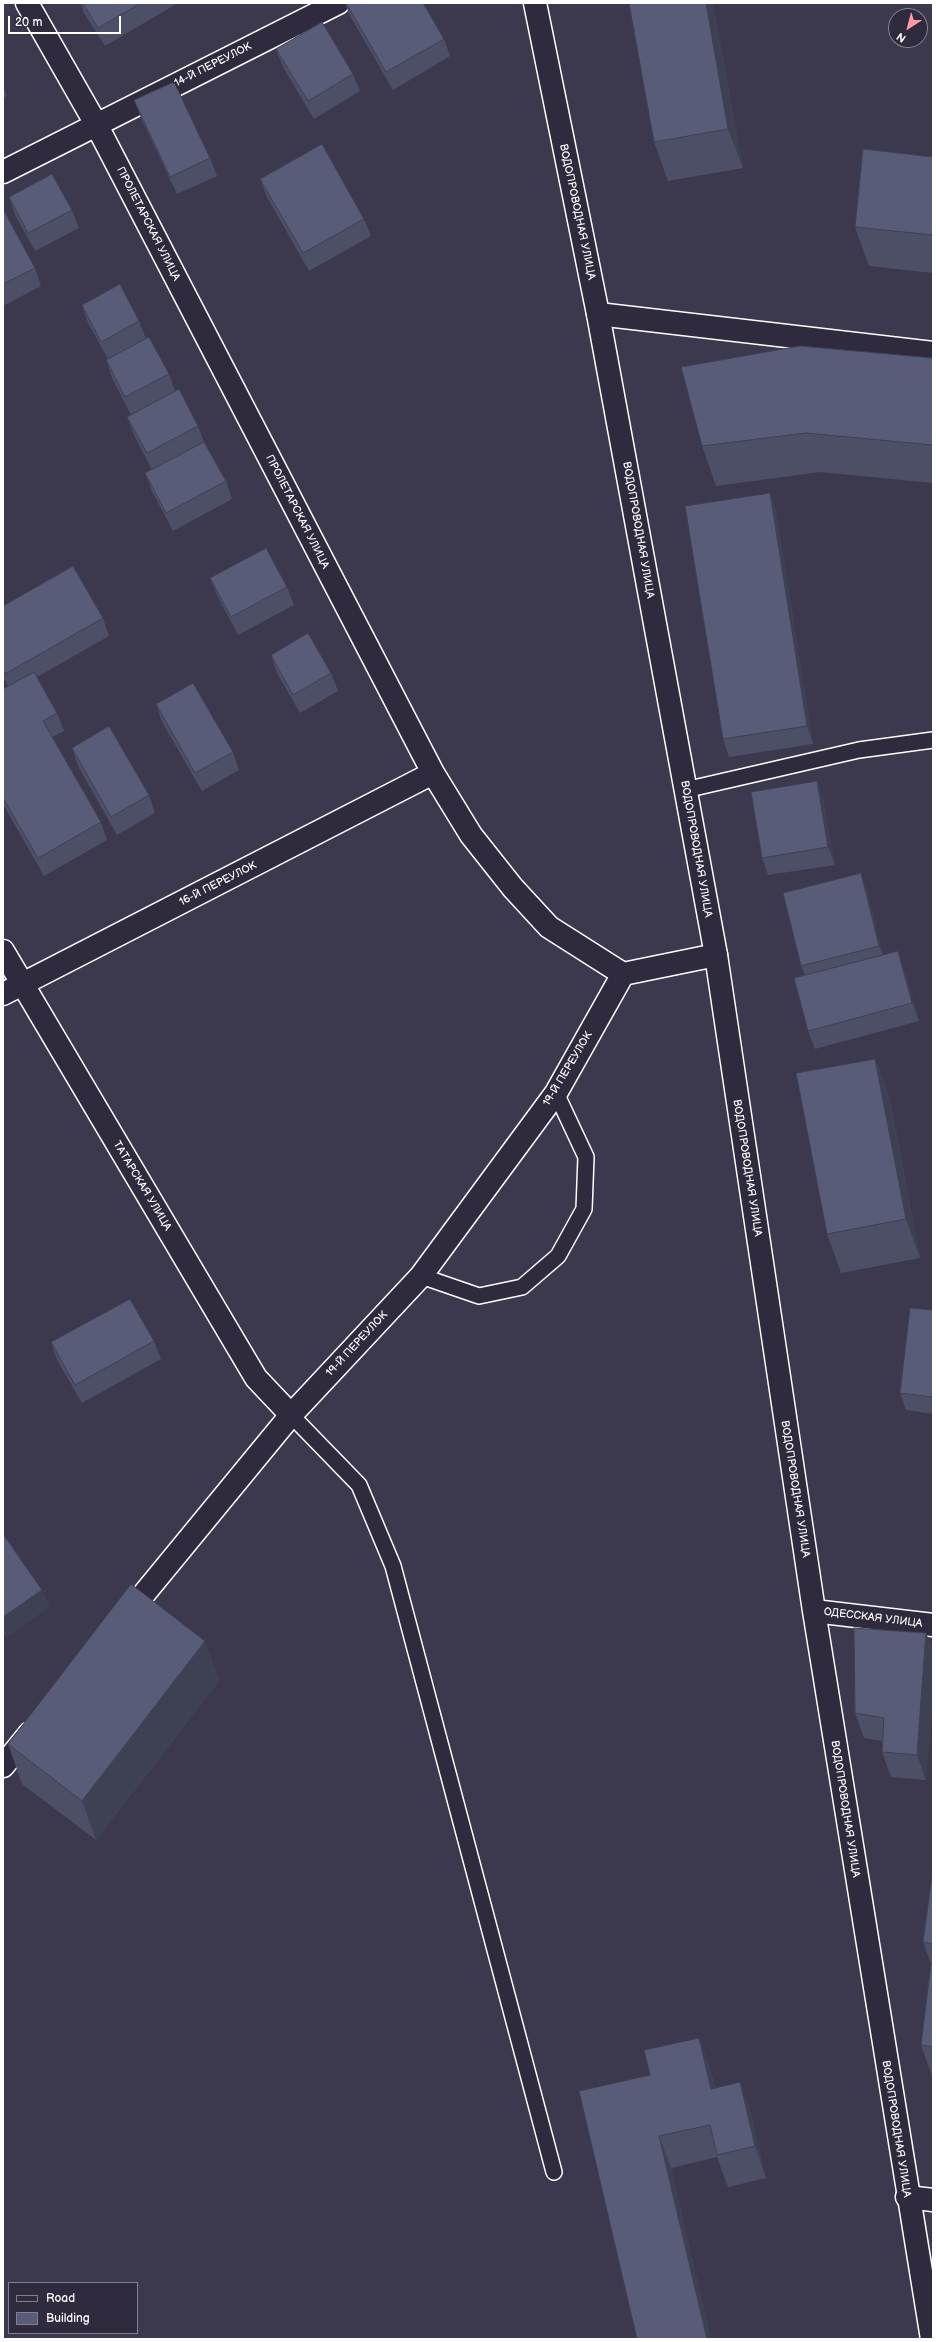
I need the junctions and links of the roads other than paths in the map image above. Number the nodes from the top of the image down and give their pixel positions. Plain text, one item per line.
1 (27, 3) edge
2 (338, 3) edge
3 (535, 3) edge
4 (96, 124) junction
5 (3, 172) edge
6 (598, 314) junction
7 (933, 353) edge
8 (933, 740) edge
9 (433, 773) junction
10 (685, 790) junction
11 (3, 951) edge
12 (716, 956) junction
13 (623, 974) junction
14 (22, 984) junction
15 (3, 994) edge
16 (556, 1093) junction
17 (421, 1276) junction
18 (291, 1414) junction
19 (814, 1611) junction
20 (933, 1625) edge
21 (114, 1631) edge
22 (43, 1717) edge
23 (3, 1766) edge
24 (554, 2172) dead end
25 (907, 2197) junction
26 (933, 2200) edge
27 (932, 2339) edge

1 - 4 street, ПРОЛЕТАРСКАЯ УЛИЦА
2 - 4 street, 14-Й ПЕРЕУЛОК
3 - 6 street, ВОДОПРОВОДНАЯ УЛИЦА
4 - 5 street, 14-Й ПЕРЕУЛОК
4 - 9 street, ПРОЛЕТАРСКАЯ УЛИЦА
6 - 7 street
6 - 10 street, ВОДОПРОВОДНАЯ УЛИЦА
8 - 10 lane
9 - 13 street, ПРОЛЕТАРСКАЯ УЛИЦА
9 - 14 street, 16-Й ПЕРЕУЛОК
10 - 12 street, ВОДОПРОВОДНАЯ УЛИЦА
11 - 14 street, ТАТАРСКАЯ УЛИЦА
12 - 13 street
12 - 19 street, ВОДОПРОВОДНАЯ УЛИЦА
13 - 16 street, 19-Й ПЕРЕУЛОК
14 - 15 street, 16-Й ПЕРЕУЛОК
14 - 18 street, ТАТАРСКАЯ УЛИЦА
16 - 17 street, 19-Й ПЕРЕУЛОК
16 - 17 lane
17 - 18 street, 19-Й ПЕРЕУЛОК
18 - 21 street, 19-Й ПЕРЕУЛОК
18 - 24 lane
19 - 20 street, ОДЕССКАЯ УЛИЦА
19 - 25 street, ВОДОПРОВОДНАЯ УЛИЦА
22 - 23 street
25 - 26 street
25 - 27 street, ВОДОПРОВОДНАЯ УЛИЦА

